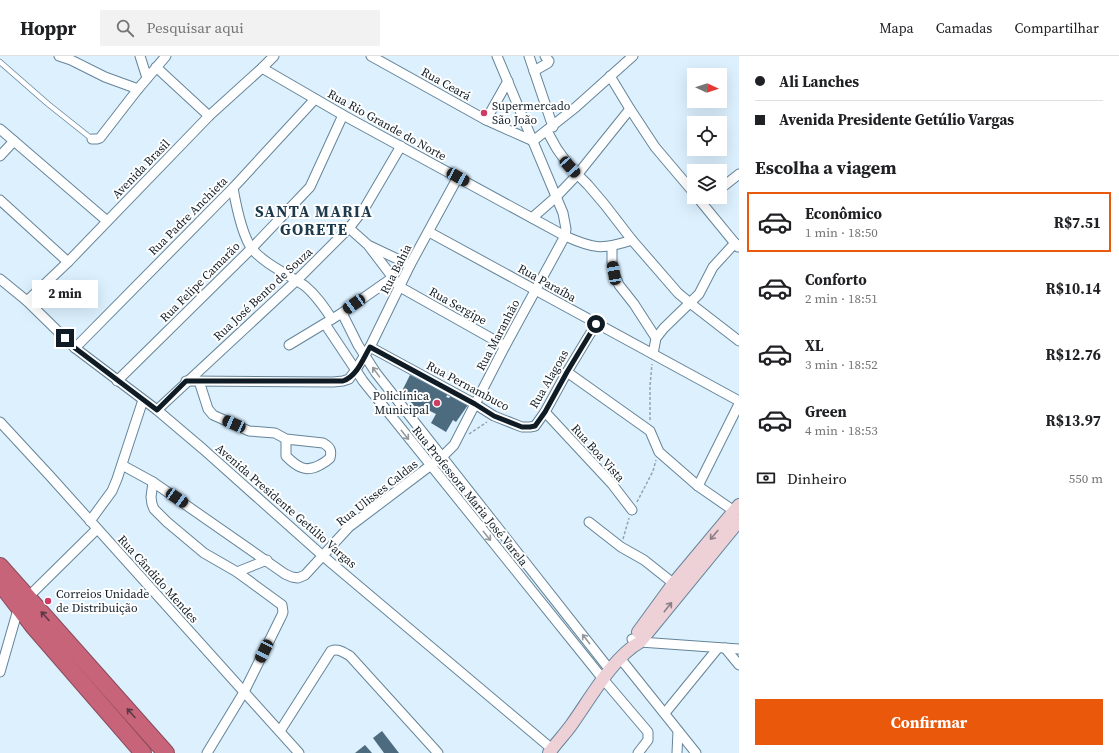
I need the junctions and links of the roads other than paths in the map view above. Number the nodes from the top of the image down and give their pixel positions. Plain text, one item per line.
1 (59, 56) edge
2 (140, 56) edge
3 (166, 56) edge
4 (274, 56) edge
5 (371, 56) edge
6 (529, 56) edge
7 (633, 56) edge
8 (500, 57) edge
9 (71, 58) edge
10 (547, 59) edge
11 (0, 62) edge
12 (156, 68) junction
13 (262, 68) junction
14 (534, 70) junction
15 (610, 76) junction
16 (147, 78) junction
17 (508, 81) junction
18 (138, 89) junction
19 (315, 99) junction
20 (630, 109) junction
21 (343, 115) junction
22 (209, 116) junction
23 (486, 120) junction
24 (0, 129) edge
25 (550, 129) junction
26 (92, 139) joint
27 (14, 141) junction
28 (533, 141) junction
29 (401, 146) junction
30 (0, 156) edge
31 (739, 174) edge
32 (577, 175) junction
33 (458, 177) junction
34 (727, 183) edge
35 (687, 185) edge
36 (233, 188) junction
37 (556, 197) junction
38 (0, 200) edge
39 (703, 204) edge
40 (532, 218) junction
41 (107, 221) junction
42 (349, 228) junction
43 (429, 232) junction
44 (565, 236) junction
45 (632, 240) junction
46 (368, 245) junction
47 (612, 246) junction
48 (737, 246) edge
49 (252, 248) junction
50 (68, 262) junction
51 (410, 265) junction
52 (392, 278) junction
53 (297, 280) junction
54 (1, 281) edge
55 (400, 287) junction
56 (536, 290) junction
57 (27, 301) junction
58 (690, 303) junction
59 (342, 313) junction
60 (329, 321) junction
61 (596, 324) junction
62 (656, 338) junction
63 (739, 341) edge
64 (289, 345) dead end
65 (505, 346) junction
66 (370, 347) junction
67 (75, 348) junction
68 (653, 354) junction
69 (364, 356) junction
70 (355, 372) junction
71 (567, 372) junction
72 (117, 381) junction
73 (186, 381) junction
74 (199, 381) junction
75 (143, 400) junction
76 (739, 402) edge
77 (475, 404) junction
78 (157, 410) junction
79 (545, 412) junction
80 (0, 422) edge
81 (535, 426) joint
82 (286, 439) junction
83 (454, 445) joint
84 (443, 456) junction
85 (122, 465) junction
86 (430, 466) junction
87 (153, 482) junction
88 (698, 486) junction
89 (632, 510) road end
90 (737, 512) edge
91 (90, 521) junction
92 (589, 522) dead end
93 (97, 529) junction
94 (323, 556) junction
95 (267, 560) junction
96 (238, 572) junction
97 (1, 573) edge
98 (678, 587) junction
99 (24, 602) junction
100 (635, 642) junction
101 (721, 648) junction
102 (739, 649) edge
103 (620, 658) junction
104 (88, 665) junction
105 (739, 665) edge
106 (0, 672) edge
107 (76, 675) junction
108 (606, 675) junction
109 (244, 692) junction
110 (116, 696) junction
111 (103, 707) junction
112 (665, 713) junction
113 (280, 731) junction
114 (678, 731) junction
115 (149, 733) junction
116 (139, 749) edge
117 (551, 751) edge
118 (166, 753) edge
119 (207, 753) edge
120 (299, 753) edge
121 (438, 753) edge
122 (638, 753) edge
123 (678, 753) edge
124 (696, 753) edge

1 - 9 street
2 - 16 street
3 - 12 street
4 - 13 street, Avenida Brasil
5 - 23 street, Rua Ceará
6 - 14 street
7 - 15 street
8 - 17 street
9 - 18 street
10 - 14 street
11 - 26 lane
12 - 16 street
12 - 22 street
13 - 19 street, Rua Rio Grande do Norte
13 - 22 street, Avenida Brasil
14 - 25 street
15 - 20 street
15 - 25 street
16 - 18 street
17 - 23 street
17 - 28 street
18 - 26 street
19 - 21 street, Rua Rio Grande do Norte
19 - 36 street, Rua Padre Anchieta
20 - 32 street
20 - 35 street
21 - 29 street, Rua Rio Grande do Norte
21 - 49 street, Rua Felipe Camarão
22 - 41 street, Avenida Brasil
23 - 28 street, Rua Ceará
24 - 27 street
25 - 28 street
25 - 32 street
27 - 30 street
27 - 41 street
28 - 37 street
29 - 33 street, Rua Rio Grande do Norte
29 - 42 street, Rua José Bento de Souza
31 - 34 street
32 - 37 street
32 - 45 street
33 - 40 street, Rua Rio Grande do Norte
33 - 43 street, Rua Bahia
36 - 49 street
36 - 67 street, Rua Padre Anchieta
37 - 40 street
37 - 44 street
38 - 50 street
39 - 48 street
40 - 44 street, Rua Rio Grande do Norte
41 - 50 street, Avenida Brasil
42 - 46 street
42 - 53 street, Rua José Bento de Souza
43 - 51 street, Rua Bahia
43 - 56 street, Rua Paraíba
44 - 47 street, Rua Rio Grande do Norte
44 - 56 street, Rua Maranhão
45 - 47 street, Rua Rio Grande do Norte
45 - 58 street
46 - 51 street
46 - 52 street, Rua Sergipe
47 - 62 street
48 - 58 street
49 - 53 street, Rua Professora Maria José Varela
49 - 72 street, Rua Felipe Camarão
50 - 57 street, Avenida Brasil
51 - 55 street, Rua Bahia
52 - 55 street, Rua Sergipe
52 - 59 street
53 - 60 street, Rua Professora Maria José Varela
53 - 73 street, Rua José Bento de Souza
54 - 57 street, Avenida Presidente Getúlio Vargas
55 - 65 street, Rua Sergipe
55 - 66 street, Rua Bahia
56 - 61 street, Rua Paraíba
56 - 65 street, Rua Maranhão
57 - 67 street, Avenida Presidente Getúlio Vargas
58 - 62 street
58 - 63 street
59 - 60 street
59 - 69 street, Rua Professora Maria José Varela
60 - 64 street
60 - 70 street, Rua Professora Maria José Varela
61 - 68 street, Rua Paraíba
61 - 71 street, Rua Alagoas
62 - 68 street
65 - 77 street, Rua Maranhão
66 - 69 street, Rua Bahia
66 - 77 street, Rua Pernambuco
67 - 72 street, Avenida Presidente Getúlio Vargas
68 - 76 street, Rua Paraíba
69 - 70 street, Rua Bahia
84 -> 69 street, Rua Professora Maria José Varela
70 - 74 street
70 -> 86 street, Rua Professora Maria José Varela
71 - 79 street, Rua Alagoas
71 - 88 street
72 - 75 street, Avenida Presidente Getúlio Vargas
73 - 74 street
73 - 78 street, Rua José Bento de Souza
74 - 82 street
75 - 78 street, Avenida Presidente Getúlio Vargas
75 - 85 street
76 - 88 street
77 - 81 street, Rua Pernambuco
77 - 83 street, Rua Maranhão
78 - 94 street, Avenida Presidente Getúlio Vargas
79 - 81 street, Rua Alagoas
79 - 89 street, Rua Boa Vista
80 - 91 street, Rua Cândido Mendes
82 - 82 street
83 - 84 street, Rua Ulisses Caldas
84 - 86 street, Rua Ulisses Caldas
108 -> 84 street, Rua Professora Maria José Varela
85 - 87 street
85 - 91 street
86 - 94 street, Rua Ulisses Caldas
86 -> 108 street, Rua Professora Maria José Varela
87 - 95 street
87 - 96 street
88 - 90 street
90 - 98 main road
91 - 93 street, Rua Cândido Mendes
92 - 98 street
93 - 99 street
93 - 109 street, Rua Cândido Mendes
94 - 95 street, Rua Ulisses Caldas
94 - 117 street, Avenida Presidente Getúlio Vargas
95 - 96 street
96 - 109 street
97 - 99 highway
98 - 100 main road
104 -> 99 highway
99 - 106 street
99 - 107 highway
100 - 101 street
100 - 103 main road
101 - 102 street
101 - 105 street
101 - 112 street
103 - 108 main road
103 - 112 street
104 - 107 highway
104 - 110 highway
107 - 111 highway
108 - 117 main road
108 - 122 street
109 - 113 street, Rua Cândido Mendes
109 - 119 street
110 - 111 highway
115 -> 110 highway
111 - 116 highway
112 - 114 street
113 - 120 street, Rua Cândido Mendes
113 - 121 street
114 - 123 street
114 - 124 street
115 - 116 highway
115 - 118 highway

